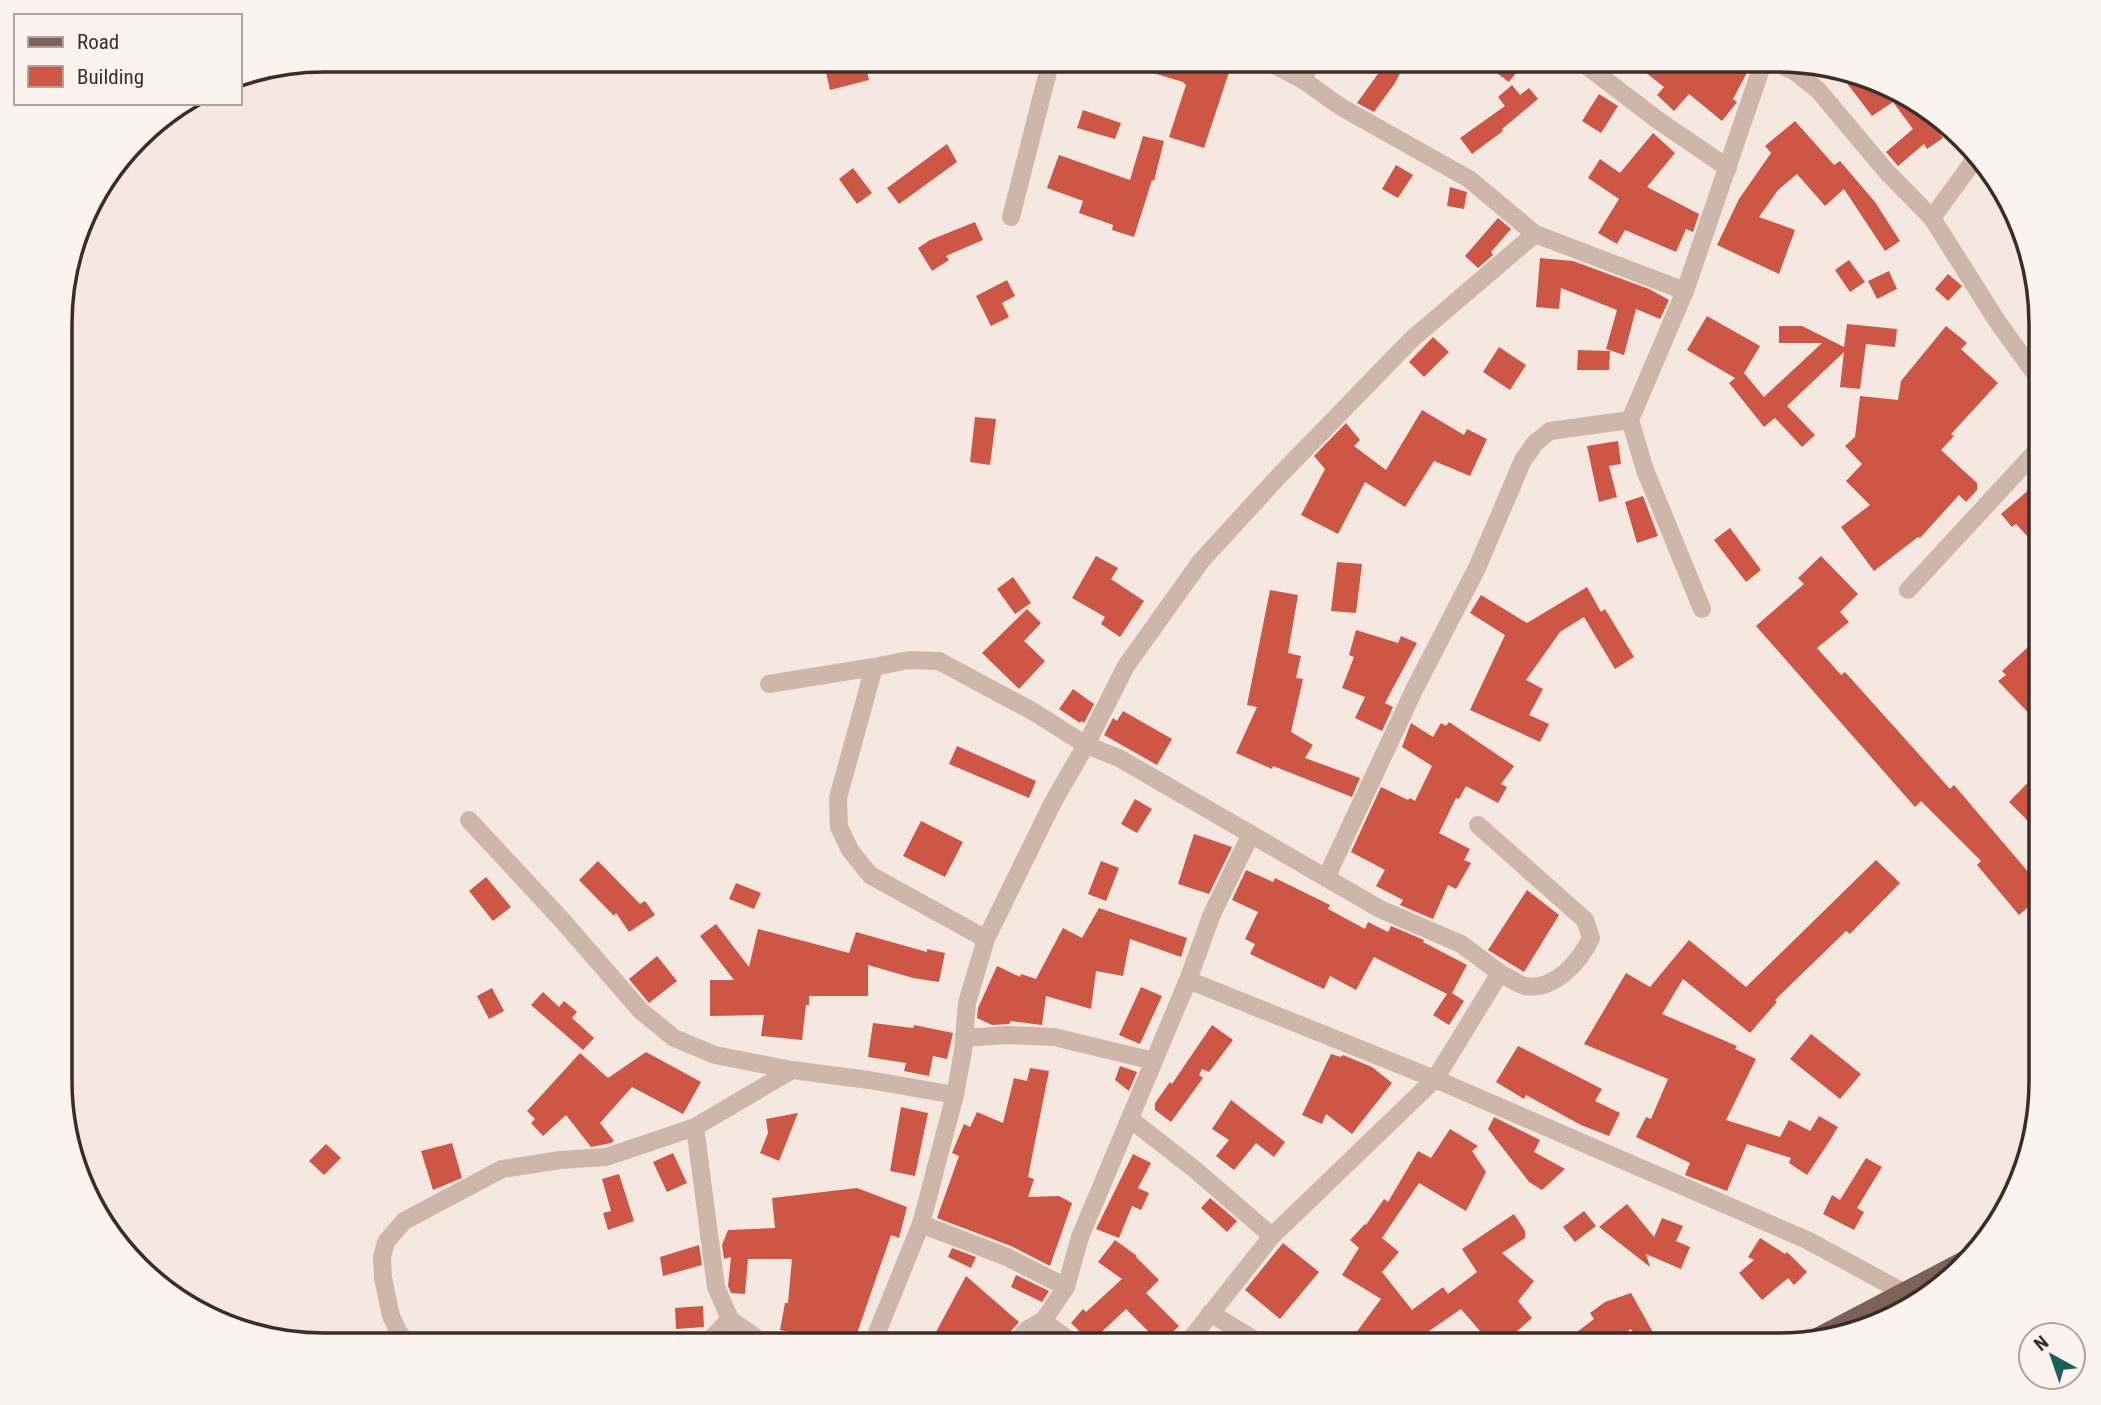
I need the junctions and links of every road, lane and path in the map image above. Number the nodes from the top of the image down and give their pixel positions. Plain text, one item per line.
1 (1048, 72) edge
2 (1288, 72) edge
3 (1307, 72) edge
4 (1595, 72) edge
5 (1763, 72) edge
6 (1796, 72) edge
7 (1303, 80) junction
8 (1972, 164) edge
9 (1728, 168) junction
10 (1011, 216) dead end
11 (1932, 218) junction
12 (1535, 234) junction
13 (1685, 291) junction
14 (2029, 365) edge
15 (1630, 420) junction
16 (2029, 459) edge
17 (1908, 590) dead end
18 (1702, 609) dead end
19 (874, 667) junction
20 (769, 684) dead end
21 (1086, 745) junction
22 (469, 820) dead end
23 (1478, 825) dead end
24 (1251, 834) junction
25 (1326, 877) junction
26 (986, 939) junction
27 (1500, 972) junction
28 (1188, 979) junction
29 (964, 1038) junction
30 (1154, 1061) junction
31 (792, 1070) junction
32 (1435, 1079) junction
33 (955, 1095) junction
34 (1130, 1119) junction
35 (695, 1127) junction
36 (921, 1224) junction
37 (1272, 1236) junction
38 (1943, 1271) edge
39 (1066, 1287) junction
40 (1903, 1292) junction
41 (1210, 1313) junction
42 (730, 1319) junction
43 (1043, 1321) junction
44 (1840, 1325) edge
45 (399, 1333) edge
46 (717, 1333) edge
47 (749, 1333) edge
48 (877, 1333) edge
49 (1024, 1333) edge
50 (1060, 1333) edge
51 (1195, 1333) edge
52 (1243, 1333) edge

1 - 10 street
2 - 7 street
3 - 7 street
4 - 9 street
5 - 9 street
6 - 11 street
7 - 12 street
8 - 11 street
9 - 13 street
11 - 14 street
12 - 13 street
12 - 21 street
13 - 15 street
15 - 18 street
15 - 25 street
16 - 17 street
19 - 20 street
19 - 21 street
19 - 26 street
21 - 24 street
21 - 26 street
22 - 31 street
23 - 27 street
24 - 25 street
24 - 28 street
25 - 27 street
26 - 29 street
27 - 32 street
28 - 30 street
28 - 32 street
29 - 30 street
29 - 33 street
30 - 34 street
31 - 33 street
31 - 35 street
32 - 37 street
32 - 40 street
33 - 36 street
34 - 37 street
34 - 39 street
35 - 42 street
35 - 45 street
36 - 39 street
36 - 48 street
37 - 41 street
38 - 40 main road
39 - 43 street
40 - 44 main road
41 - 51 street
41 - 52 street
42 - 46 street
42 - 47 street
43 - 49 street
43 - 50 street

